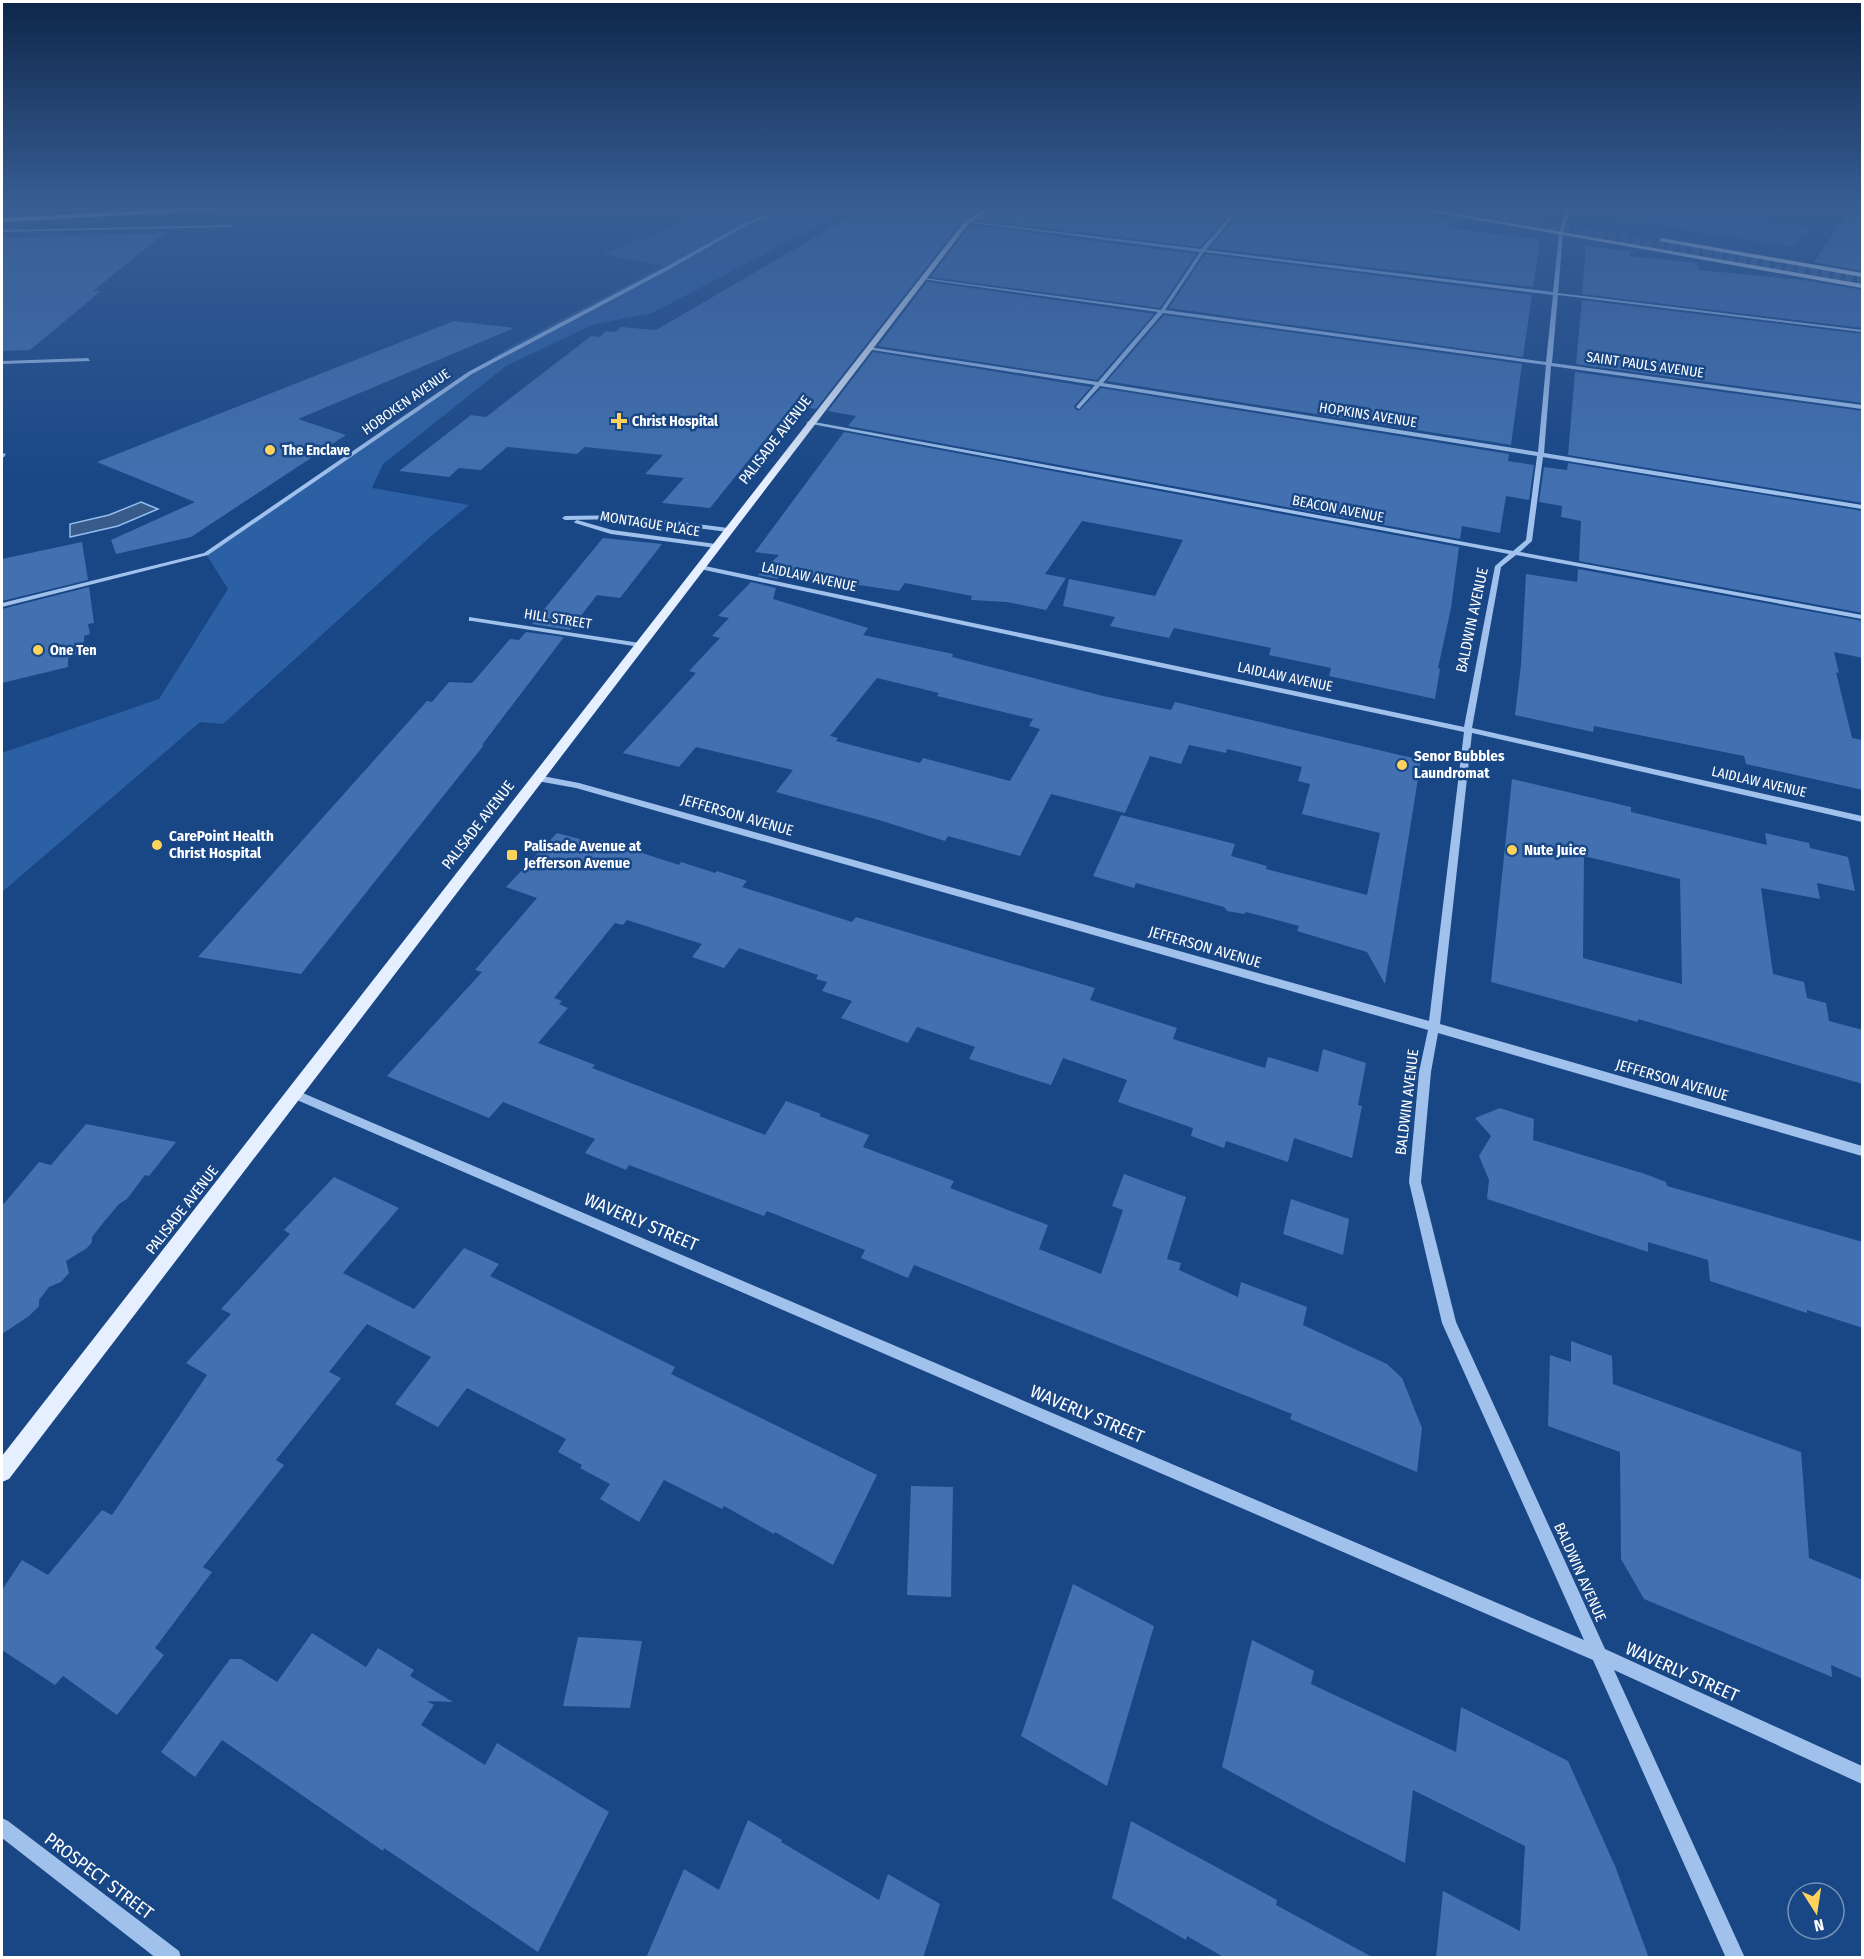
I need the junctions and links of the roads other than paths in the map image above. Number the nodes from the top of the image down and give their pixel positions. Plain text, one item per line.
1 (609, 299) edge
2 (908, 299) edge
3 (1081, 299) edge
4 (1170, 299) edge
5 (1554, 299) edge
6 (1607, 299) edge
7 (1163, 310) junction
8 (1863, 331) edge
9 (869, 349) junction
10 (88, 360) dead end
11 (2, 363) edge
12 (1549, 364) junction
13 (1098, 384) junction
14 (1079, 407) dead end
15 (1863, 407) edge
16 (809, 423) junction
17 (1541, 456) junction
18 (1863, 507) edge
19 (728, 530) junction
20 (716, 546) junction
21 (1514, 554) junction
22 (700, 567) junction
23 (2, 605) edge
24 (1863, 617) edge
25 (472, 619) dead end
26 (640, 645) junction
27 (1468, 730) junction
28 (537, 778) junction
29 (1863, 819) edge
30 (1434, 1027) junction
31 (294, 1094) junction
32 (1863, 1151) edge
33 (2, 1472) edge
34 (1600, 1656) junction
35 (1863, 1775) edge
36 (2, 1827) edge
37 (172, 1958) edge
38 (1736, 1958) edge

1 - 23 street, HOBOKEN AVENUE
2 - 9 main road, PALISADE AVENUE
3 - 7 street, SAINT PAULS AVENUE
4 - 7 street
5 - 12 street, BALDWIN AVENUE
6 - 8 street
7 - 12 street, SAINT PAULS AVENUE
7 - 13 street
9 - 13 street, HOPKINS AVENUE
9 - 16 main road, PALISADE AVENUE
10 - 11 street
12 - 15 street, SAINT PAULS AVENUE
12 - 17 street, BALDWIN AVENUE
13 - 14 street
13 - 17 street, HOPKINS AVENUE
16 - 19 main road, PALISADE AVENUE
16 - 21 street, BEACON AVENUE
17 - 18 street, HOPKINS AVENUE
17 - 21 street, BALDWIN AVENUE
19 - 20 main road, PALISADE AVENUE
19 - 20 street, MONTAGUE PLACE
20 - 22 main road, PALISADE AVENUE
21 - 24 street, BEACON AVENUE
21 - 27 street, BALDWIN AVENUE
22 - 26 main road, PALISADE AVENUE
22 - 27 street, LAIDLAW AVENUE
25 - 26 street, HILL STREET
26 - 28 main road, PALISADE AVENUE
27 - 29 street, LAIDLAW AVENUE
27 - 30 street, BALDWIN AVENUE
28 - 30 street, JEFFERSON AVENUE
28 - 31 main road, PALISADE AVENUE
30 - 32 street, JEFFERSON AVENUE
30 - 34 street, BALDWIN AVENUE
31 - 33 main road, PALISADE AVENUE
31 - 34 street, WAVERLY STREET
34 - 35 street, WAVERLY STREET
34 - 38 street, BALDWIN AVENUE
36 - 37 street, PROSPECT STREET

